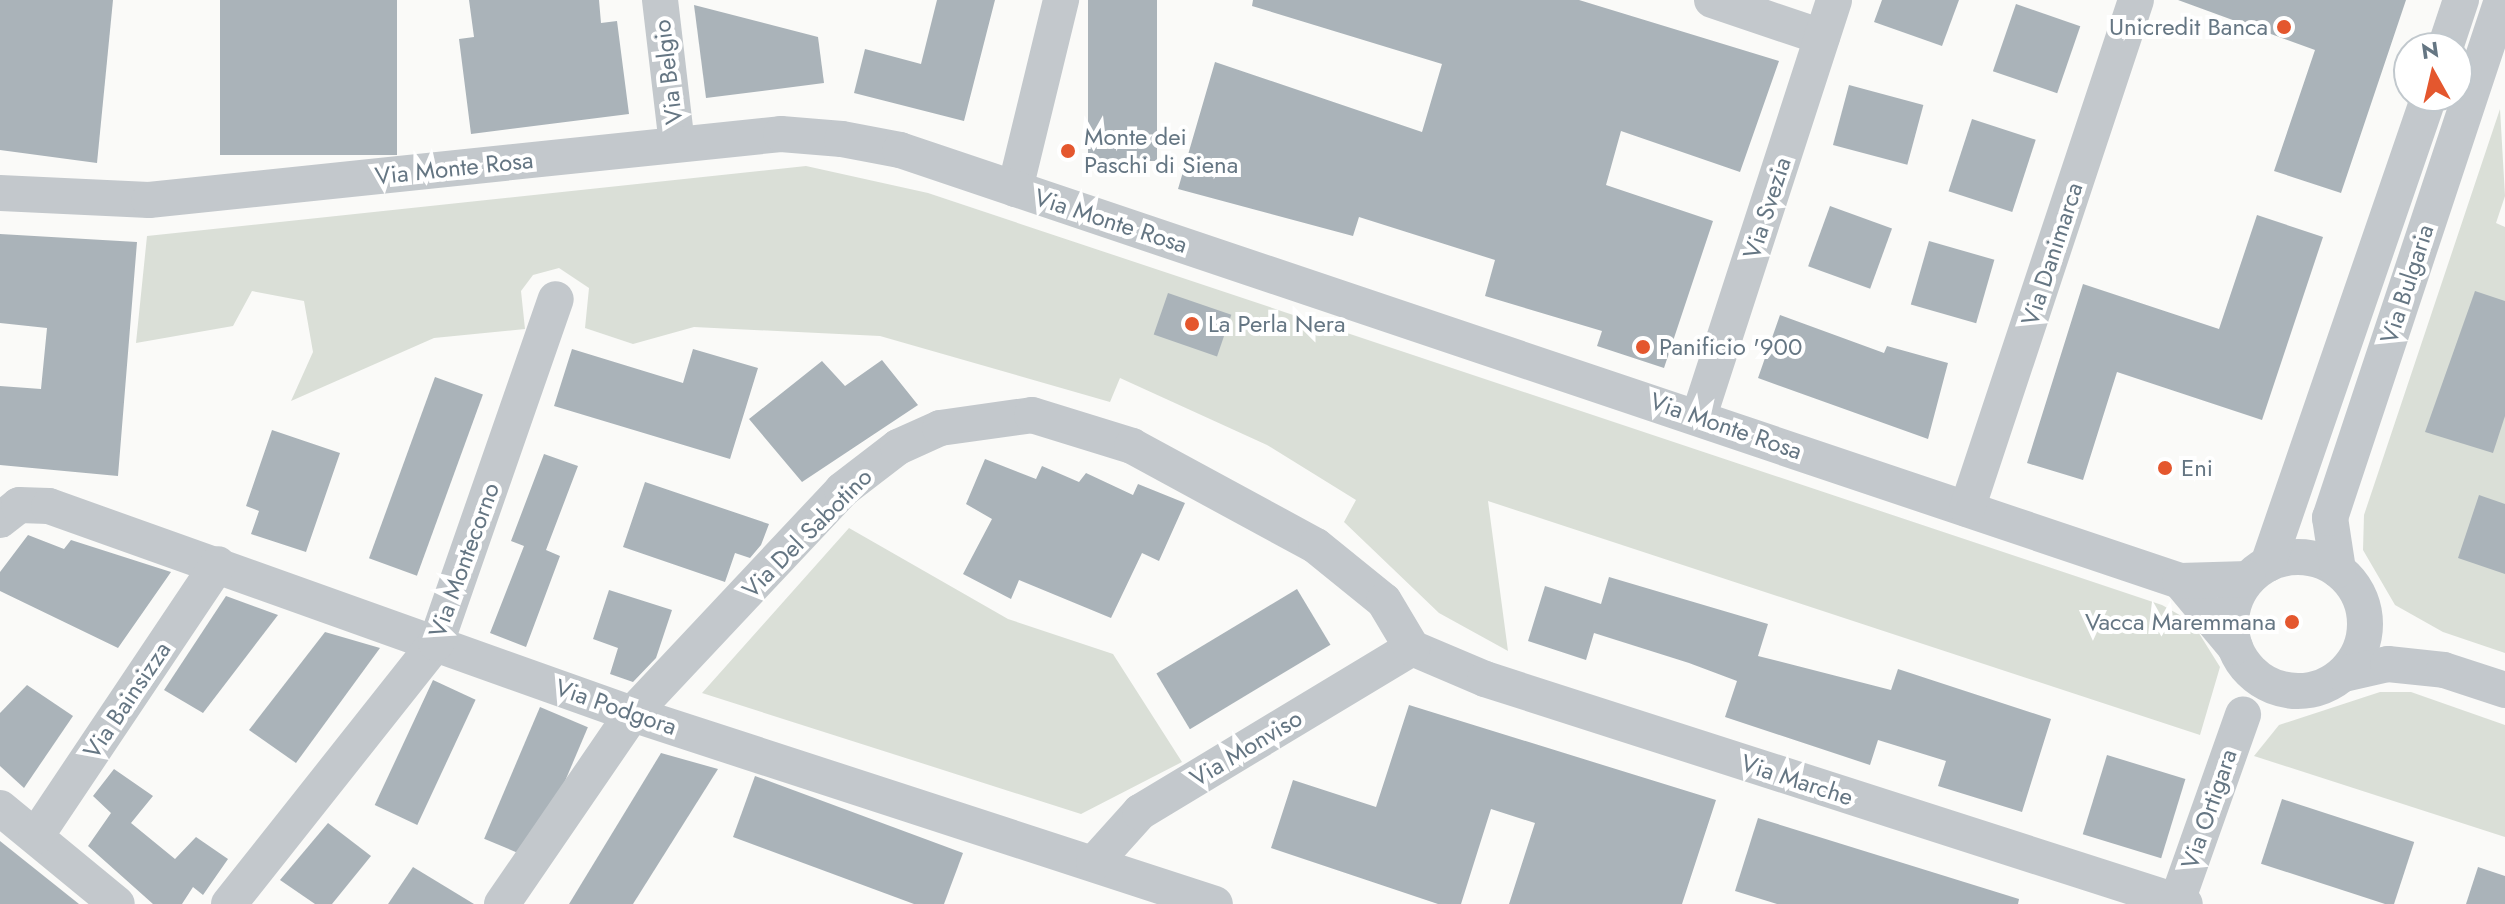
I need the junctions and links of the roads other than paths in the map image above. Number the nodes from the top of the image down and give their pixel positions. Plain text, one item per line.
1 (660, 0) edge
2 (1061, 0) edge
3 (1712, 0) edge
4 (1834, 0) edge
5 (2136, 0) edge
6 (2461, 0) edge
7 (2502, 0) edge
8 (2450, 32) edge
9 (1822, 37) junction
10 (2423, 112) edge
11 (677, 144) junction
12 (1015, 189) junction
13 (0, 193) edge
14 (556, 299) dead end
15 (1699, 416) junction
16 (1967, 509) junction
17 (10, 512) edge
18 (218, 564) junction
19 (2338, 570) junction
20 (2258, 572) junction
21 (2180, 581) junction
22 (2365, 618) junction
23 (436, 643) junction
24 (1412, 648) junction
25 (2239, 655) junction
26 (2444, 670) junction
27 (2344, 674) junction
28 (2505, 690) edge
29 (2293, 691) junction
30 (632, 714) junction
31 (2243, 715) junction
32 (0, 808) edge
33 (36, 836) junction
34 (1094, 863) junction
35 (2179, 903) edge
36 (117, 904) edge
37 (229, 904) edge
38 (502, 904) edge
39 (1215, 904) edge

1 - 11 street, Via Belgio
2 - 12 street
3 - 9 street
4 - 9 street, Via Svezia
5 - 16 street, Via Danimarca
6 - 8 street
7 - 19 street, Via Bulgaria
9 - 15 street, Via Svezia
10 - 20 street, Via Bulgaria
11 - 12 street, Via Monte Rosa
11 - 13 street, Via Monte Rosa
12 - 15 street, Via Monte Rosa
14 - 23 street, Via Montecorno
15 - 16 street, Via Monte Rosa
16 - 21 street, Via Monte Rosa
17 - 18 street, Via Podgora
18 - 23 street, Via Podgora
18 - 33 street, Via Bainsizza
19 - 20 street, Via Monte Rosa
19 - 22 street
20 - 21 street, Via Monte Rosa
20 - 25 street
21 - 25 street
22 - 26 street
22 - 27 street
23 - 30 street, Via Podgora
23 - 37 street, Via Montecorno
24 - 30 street, Via Del Sabotino
24 - 34 street, Via Monviso
24 - 35 street, Via Marche
25 - 29 street
25 - 31 street, Via Ortigara
26 - 27 street
26 - 28 street
27 - 29 street
29 - 31 street
30 - 34 street, Via Podgora
30 - 38 street, Via Del Sabotino
31 - 35 street, Via Ortigara
32 - 33 street
33 - 36 street
34 - 39 street, Via Podgora

